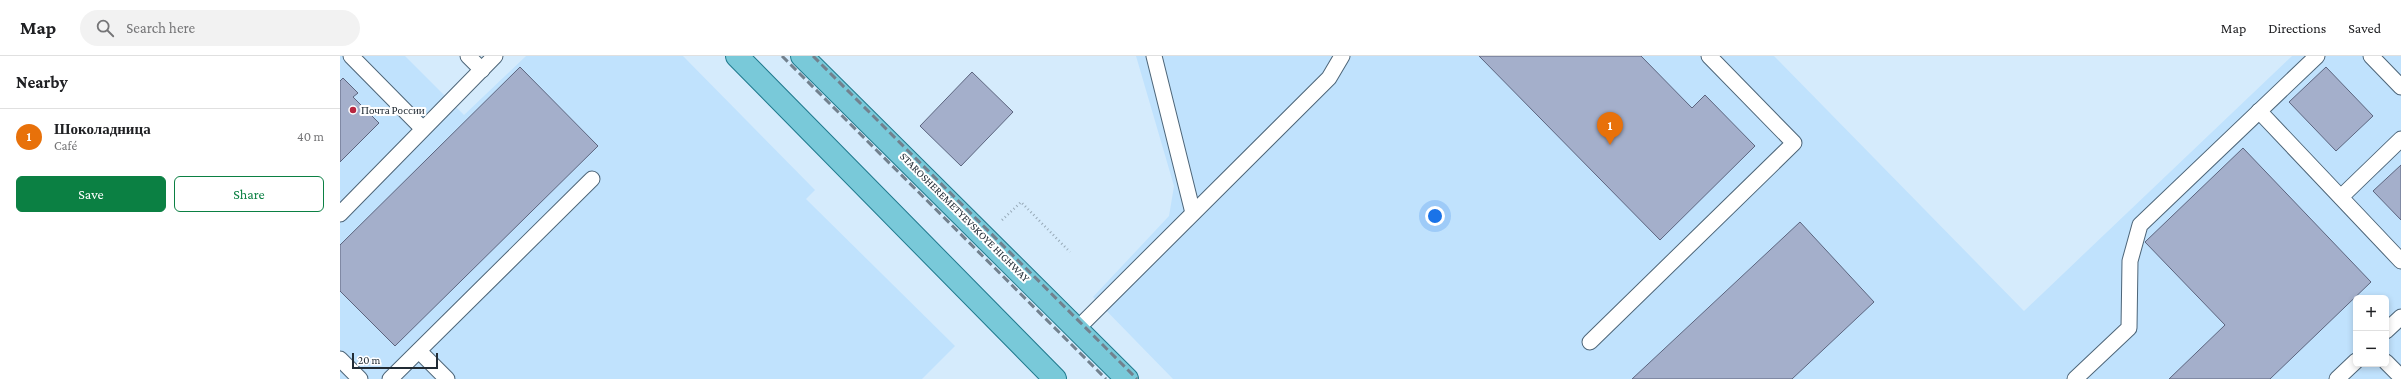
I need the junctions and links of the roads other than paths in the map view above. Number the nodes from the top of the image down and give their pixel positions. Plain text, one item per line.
1 (351, 56) edge
2 (468, 56) edge
3 (495, 56) edge
4 (738, 56) edge
5 (802, 56) edge
6 (1154, 56) edge
7 (1342, 56) edge
8 (1709, 56) edge
9 (2316, 56) edge
10 (2371, 56) edge
11 (482, 70) junction
12 (2401, 87) edge
13 (2259, 111) junction
14 (422, 128) junction
15 (2401, 139) edge
16 (592, 179) dead end
17 (2341, 197) junction
18 (1193, 213) junction
19 (340, 214) edge
20 (2401, 261) edge
21 (2401, 317) edge
22 (2389, 328) edge
23 (1077, 329) junction
24 (1590, 342) dead end
25 (419, 350) junction
26 (340, 359) edge
27 (2353, 364) edge
28 (2389, 365) edge
29 (2401, 378) edge
30 (360, 379) edge
31 (390, 379) edge
32 (447, 379) edge
33 (1055, 379) edge
34 (1127, 379) edge
35 (2075, 379) edge
36 (2337, 379) edge

1 - 14 lane
2 - 11 lane
3 - 11 lane
4 - 33 main road
5 - 23 main road, STAROSHEREMETYEVSKOYE HIGHWAY
6 - 18 lane
7 - 18 lane
8 - 24 lane
9 - 13 lane
10 - 12 lane
11 - 14 lane
13 - 17 lane
13 - 35 lane
14 - 19 lane
15 - 17 lane
16 - 25 lane
17 - 20 lane
18 - 23 lane
21 - 22 lane
23 - 34 main road, STAROSHEREMETYEVSKOYE HIGHWAY
25 - 31 lane
25 - 32 lane
26 - 30 lane
27 - 36 lane
28 - 29 lane

